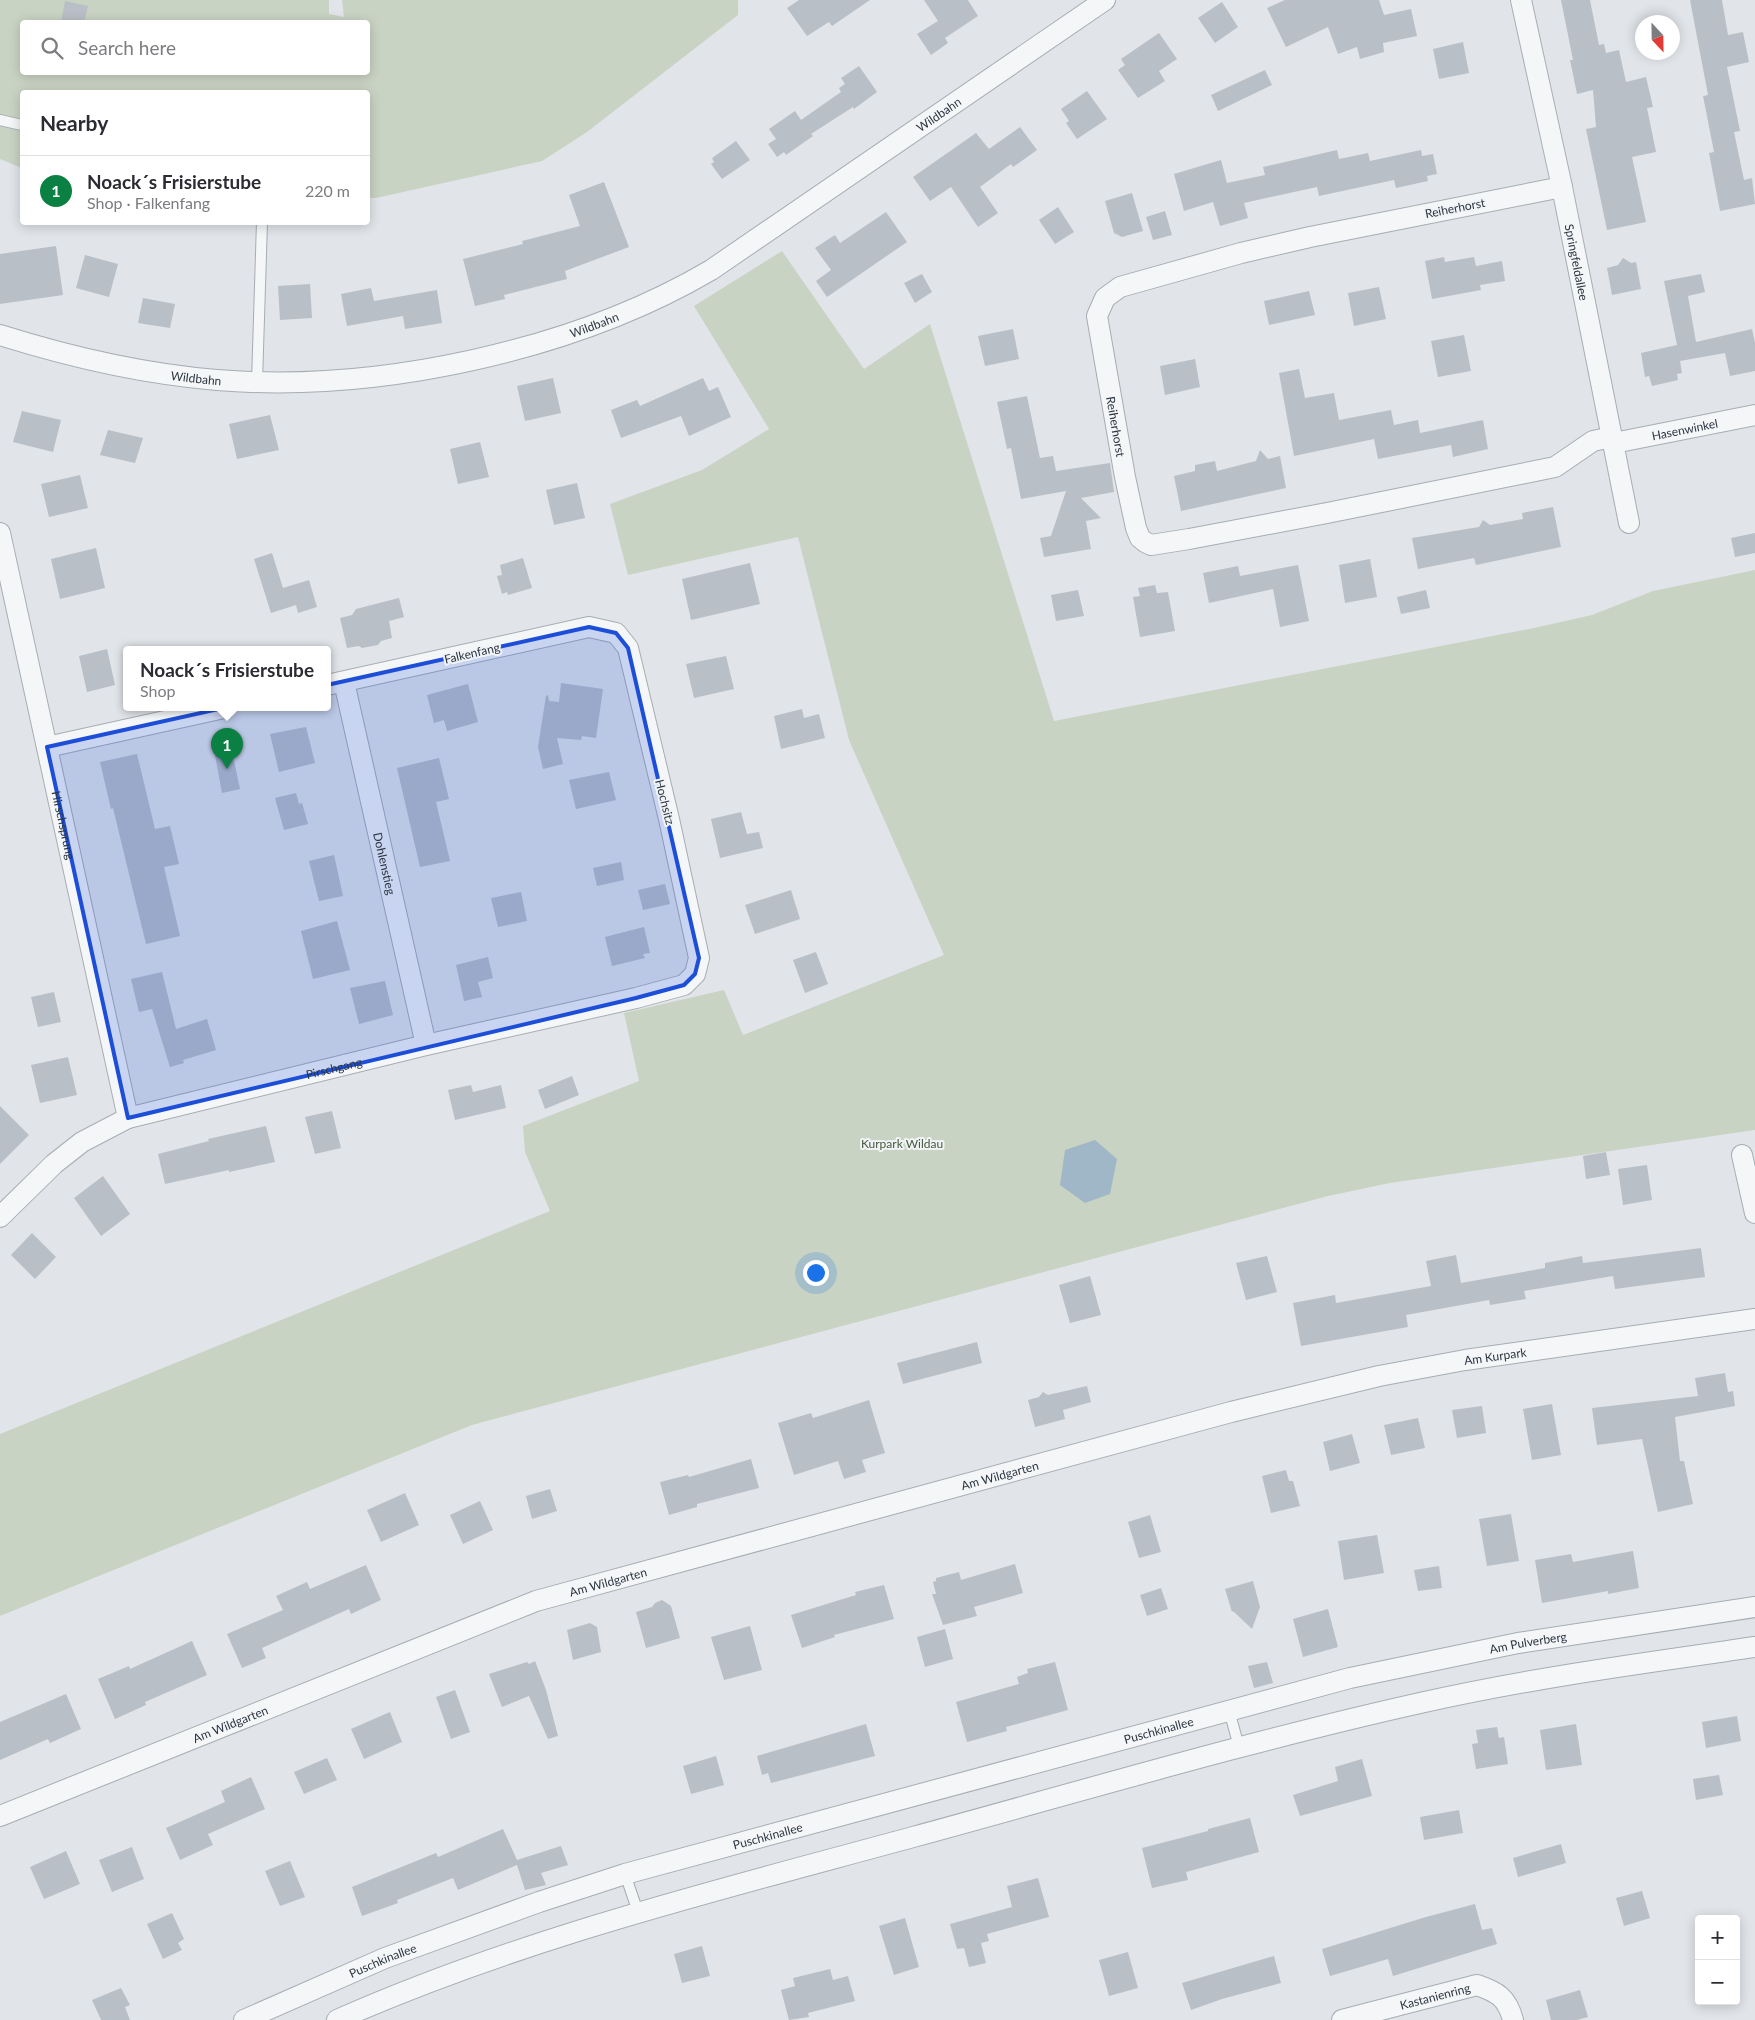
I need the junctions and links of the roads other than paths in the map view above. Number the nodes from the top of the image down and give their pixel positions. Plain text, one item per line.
1 (1105, 0) edge
2 (1521, 0) edge
3 (0, 120) edge
4 (20, 125) edge
5 (1562, 187) junction
6 (262, 225) edge
7 (0, 335) edge
8 (257, 382) junction
9 (1755, 415) edge
10 (1613, 440) junction
11 (1629, 523) dead end
12 (0, 533) edge
13 (616, 633) joint
14 (335, 684) edge
15 (210, 711) edge
16 (47, 747) junction
17 (695, 974) joint
18 (426, 1046) junction
19 (128, 1118) junction
20 (1742, 1154) dead end
21 (1755, 1213) edge
22 (0, 1217) edge
23 (1755, 1318) edge
24 (1239, 1411) joint
25 (1755, 1608) edge
26 (1755, 1648) edge
27 (1303, 1690) joint
28 (1229, 1710) junction
29 (1239, 1747) junction
30 (0, 1816) edge
31 (625, 1874) junction
32 (638, 1912) junction
33 (244, 2020) edge
34 (337, 2020) edge
35 (1342, 2020) edge
36 (1513, 2020) edge

1 - 8 street, Wildbahn
2 - 5 street, Springfeldallee
3 - 4 lane
5 - 10 street, Springfeldallee
5 - 10 street, Reiherhorst
6 - 8 lane
7 - 8 street, Wildbahn
9 - 10 street, Hasenwinkel
10 - 11 street, Springfeldallee
12 - 16 street, Hirschsprung
13 - 14 street, Falkenfang
13 - 17 street, Hochsitz
14 - 18 street, Dohlenstieg
15 - 16 street
16 - 19 street, Hirschsprung
17 - 18 street, Pirschgang
18 - 19 street, Pirschgang
19 - 22 street, Pirschgang
20 - 21 street
23 - 24 street, Am Kurpark
24 - 30 street, Am Wildgarten
25 - 27 street, Am Pulverberg
26 - 29 street
27 - 28 street, Puschkinallee
28 - 29 lane
28 - 31 street, Puschkinallee
29 - 32 street
31 - 32 lane
31 - 33 street, Puschkinallee
32 - 34 street
35 - 36 street, Kastanienring

